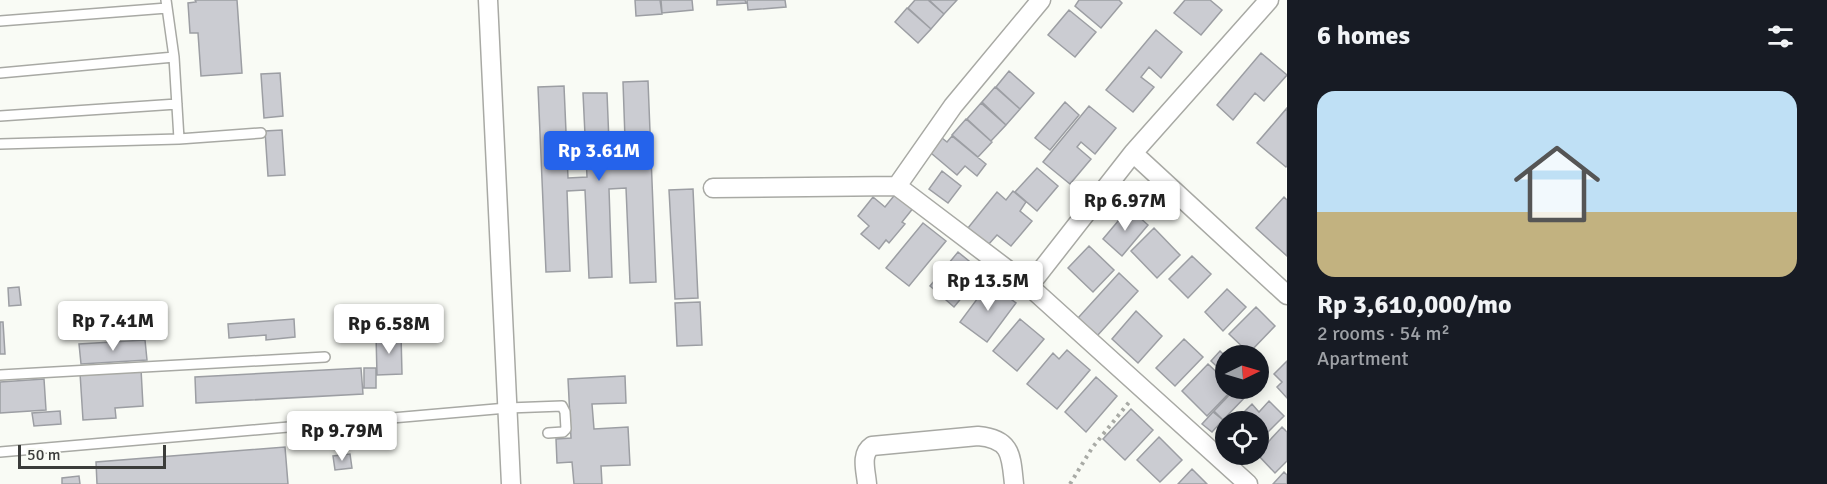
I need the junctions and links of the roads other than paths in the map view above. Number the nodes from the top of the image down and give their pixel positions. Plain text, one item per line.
1 (488, 0) edge
2 (1041, 0) edge
3 (1269, 0) edge
4 (167, 4) edge
5 (0, 21) edge
6 (174, 57) junction
7 (0, 73) edge
8 (177, 104) junction
9 (0, 116) edge
10 (261, 133) dead end
11 (179, 139) junction
12 (0, 144) edge
13 (1133, 153) junction
14 (897, 186) junction
15 (713, 188) dead end
16 (1029, 286) junction
17 (1287, 296) edge
18 (325, 357) dead end
19 (0, 375) edge
20 (507, 408) junction
21 (548, 433) dead end
22 (0, 452) edge
23 (511, 484) edge
24 (867, 484) edge
25 (1014, 484) edge
26 (1248, 484) edge

1 - 20 street
2 - 14 street
3 - 13 street
4 - 5 lane
4 - 6 lane
6 - 7 lane
6 - 8 lane
8 - 9 lane
8 - 11 lane
10 - 11 lane
11 - 12 lane
13 - 16 street
13 - 17 street
14 - 15 street
14 - 16 street
16 - 26 street
18 - 19 lane
20 - 21 lane
20 - 22 lane
20 - 23 street
24 - 25 street

